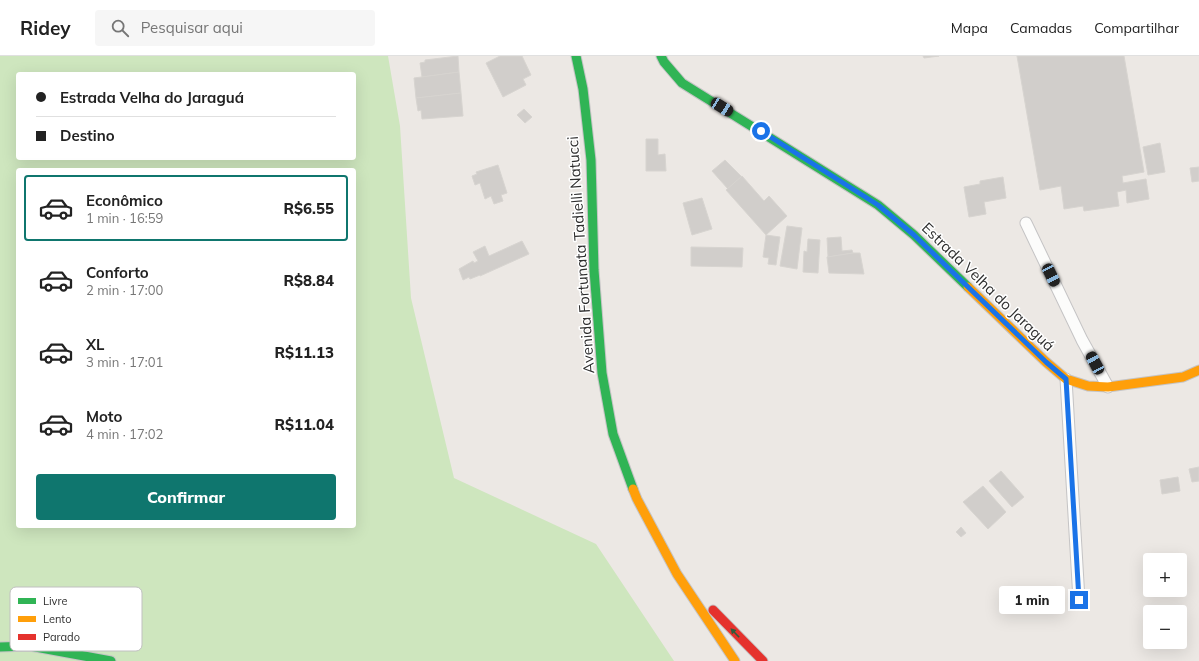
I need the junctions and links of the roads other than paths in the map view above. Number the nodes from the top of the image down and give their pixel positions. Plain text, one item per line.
1 (576, 56) edge
2 (661, 56) edge
3 (1026, 223) dead end
4 (1199, 370) edge
5 (1066, 379) junction
6 (1108, 387) junction
7 (677, 574) junction
8 (1079, 600) dead end
9 (0, 647) edge
10 (10, 647) edge
11 (57, 651) edge
12 (111, 661) edge
13 (735, 661) edge
14 (762, 661) edge

1 - 7 street, Avenida Fortunata Tadielli Natucci
2 - 5 street, Estrada Velha do Jaraguá
3 - 6 lane
4 - 6 street, Estrada Velha do Jaraguá
5 - 6 street, Estrada Velha do Jaraguá
5 - 8 lane
7 - 13 street, Avenida Fortunata Tadielli Natucci
14 -> 7 street
9 - 10 street
11 - 12 street

